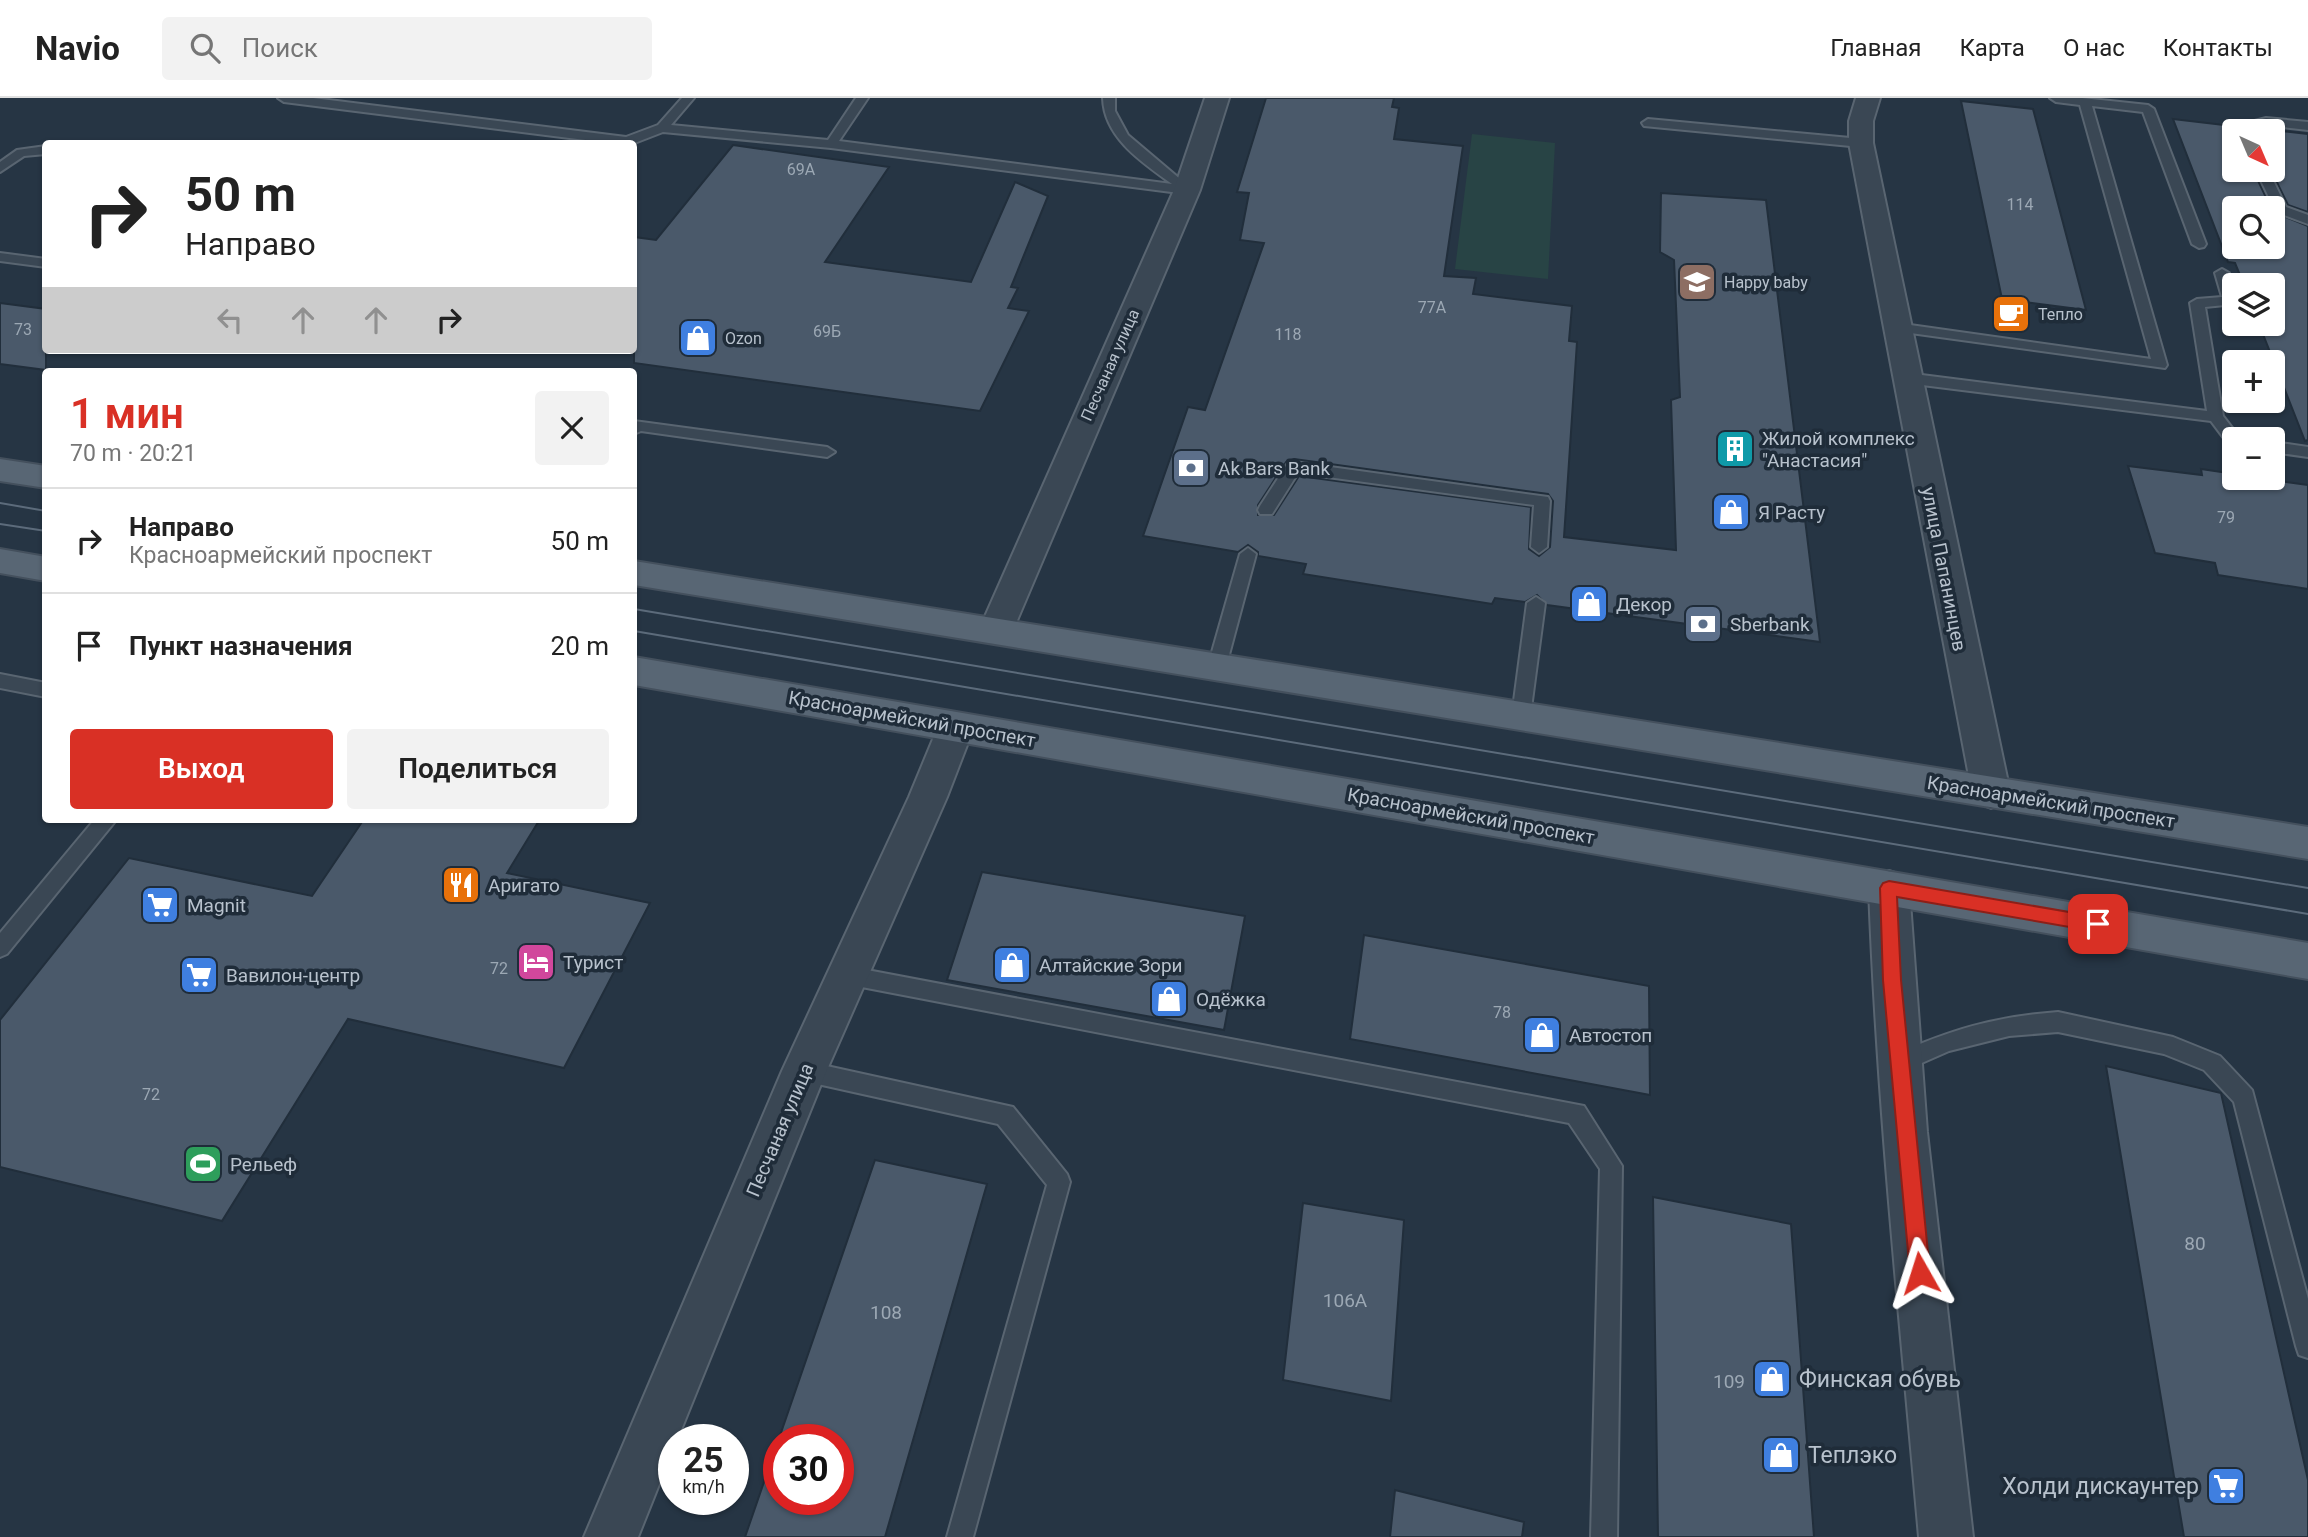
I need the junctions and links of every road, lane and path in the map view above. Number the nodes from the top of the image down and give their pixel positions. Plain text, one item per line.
1 (284, 98) edge
2 (688, 98) edge
3 (862, 98) edge
4 (1109, 98) edge
5 (1217, 98) edge
6 (1868, 98) edge
7 (2056, 98) edge
8 (2085, 102) junction
9 (1648, 124) dead end
10 (2286, 124) edge
11 (2308, 126) edge
12 (662, 128) junction
13 (619, 140) edge
14 (630, 140) edge
15 (1861, 143) junction
16 (831, 144) junction
17 (42, 150) edge
18 (0, 168) edge
19 (2268, 182) edge
20 (1187, 190) junction
21 (2308, 220) edge
22 (2199, 244) dead end
23 (0, 257) edge
24 (42, 262) edge
25 (2222, 301) edge
26 (1896, 327) junction
27 (1906, 378) junction
28 (2216, 417) junction
29 (637, 425) edge
30 (2224, 427) edge
31 (2285, 449) edge
32 (827, 452) dead end
33 (2308, 452) edge
34 (0, 470) edge
35 (42, 476) edge
36 (1266, 510) dead end
37 (1539, 547) dead end
38 (1248, 554) dead end
39 (0, 561) edge
40 (42, 568) edge
41 (637, 573) edge
42 (1536, 603) dead end
43 (996, 630) junction
44 (1217, 666) junction
45 (637, 672) edge
46 (0, 681) edge
47 (42, 689) edge
48 (1521, 716) junction
49 (956, 727) junction
50 (1991, 792) junction
51 (104, 823) edge
52 (2308, 844) edge
53 (1889, 888) junction
54 (0, 948) edge
55 (2308, 961) edge
56 (846, 975) junction
57 (1899, 1063) junction
58 (804, 1071) junction
59 (2308, 1346) edge
60 (611, 1537) edge
61 (960, 1537) edge
62 (1604, 1537) edge
63 (1946, 1537) edge

1 - 13 lane
2 - 12 lane
3 - 16 lane
4 - 20 lane
5 - 20 street, Песчаная улица
6 - 15 street, улица Папанинцев
7 - 8 lane
8 - 22 lane
8 - 26 lane
9 - 15 lane
10 - 11 lane
12 - 14 lane
12 - 16 lane
15 - 26 street, улица Папанинцев
16 - 20 lane
17 - 18 lane
19 - 21 lane
20 - 43 street, Песчаная улица
23 - 24 lane
25 - 28 lane
26 - 27 street, улица Папанинцев
27 - 28 lane
27 - 50 street, улица Папанинцев
28 - 30 lane
29 - 32 lane
31 - 33 lane
34 - 35 main road
36 - 37 lane
38 - 44 lane
39 - 40 main road
41 - 43 main road, Красноармейский проспект
42 - 48 lane
43 - 44 main road, Красноармейский проспект
44 - 48 main road, Красноармейский проспект
45 - 49 main road, Красноармейский проспект
46 - 47 lane
48 - 50 main road, Красноармейский проспект
49 - 53 main road, Красноармейский проспект
49 - 56 street, Песчаная улица
50 - 52 main road, Красноармейский проспект
51 - 54 lane
53 - 55 main road, Красноармейский проспект
53 - 57 street
56 - 58 street, Песчаная улица
56 - 62 lane
57 - 59 lane
57 - 63 street
58 - 60 street, Песчаная улица
58 - 61 lane

